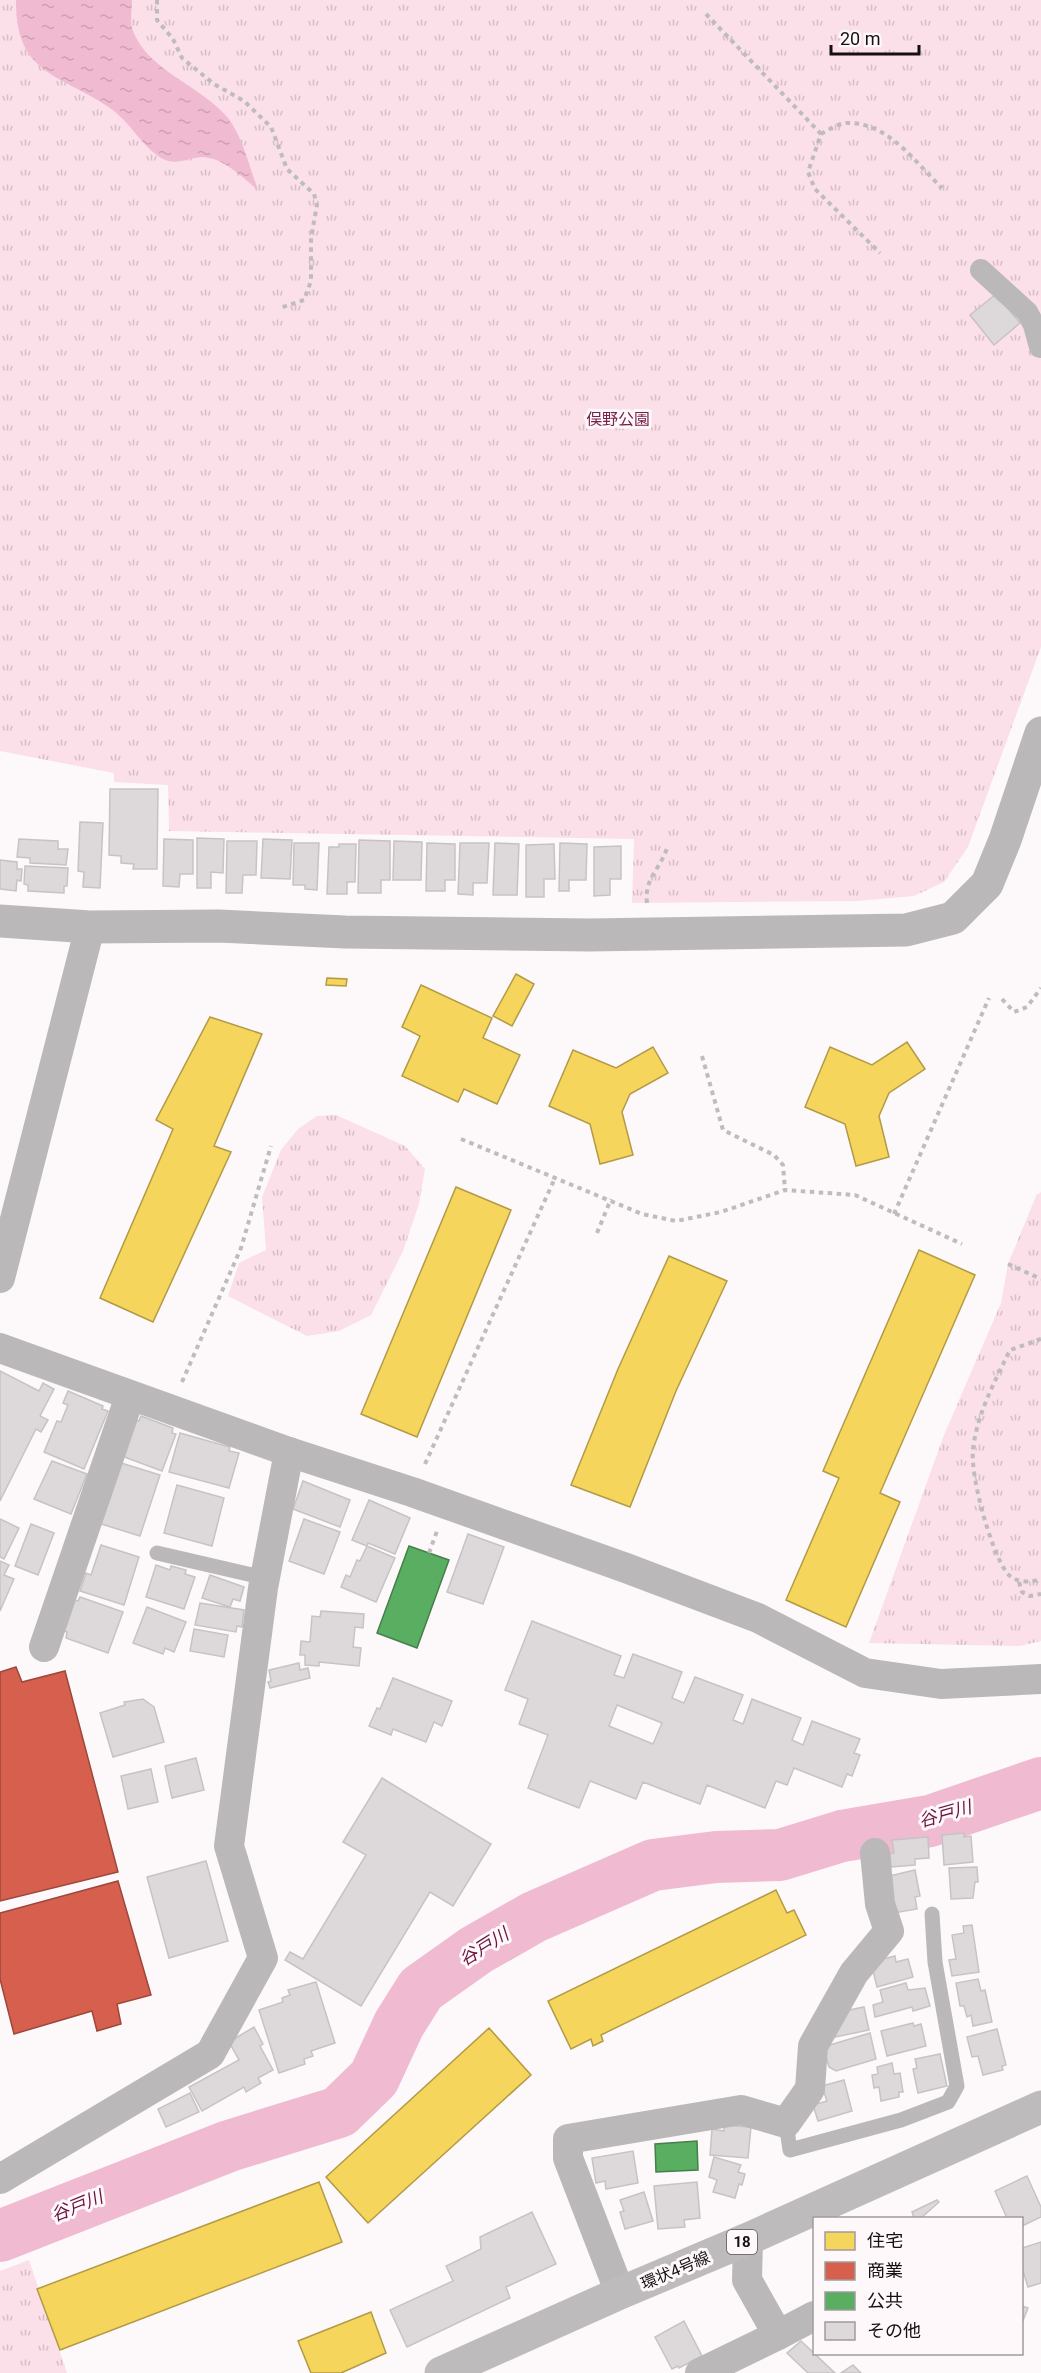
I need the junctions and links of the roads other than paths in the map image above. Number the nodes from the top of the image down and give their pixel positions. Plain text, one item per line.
1 (981, 270) dead end
2 (1040, 346) edge
3 (1041, 733) edge
4 (0, 921) edge
5 (90, 927) junction
6 (0, 1278) edge
7 (0, 1348) edge
8 (130, 1396) junction
9 (289, 1452) junction
10 (157, 1552) dead end
11 (265, 1578) junction
12 (44, 1647) dead end
13 (1041, 1679) edge
14 (875, 1853) dead end
15 (932, 1914) dead end
16 (1041, 2107) edge
17 (786, 2123) junction
18 (0, 2180) edge
19 (748, 2239) junction
20 (620, 2293) junction
21 (813, 2317) edge
22 (778, 2335) junction
23 (716, 2370) edge
24 (441, 2373) edge

1 - 2 street
3 - 5 street
4 - 5 street
5 - 6 street
7 - 8 street
8 - 9 street
8 - 12 street
9 - 11 street
9 - 13 street
10 - 11 lane
11 - 18 street
14 - 17 street
15 - 17 lane
16 - 19 main road, 環状4号線 / 18
17 - 20 street
19 - 20 main road, 環状4号線 / 18
19 - 22 street
20 - 24 main road, 環状4号線 / 18
21 - 22 street
22 - 23 street

